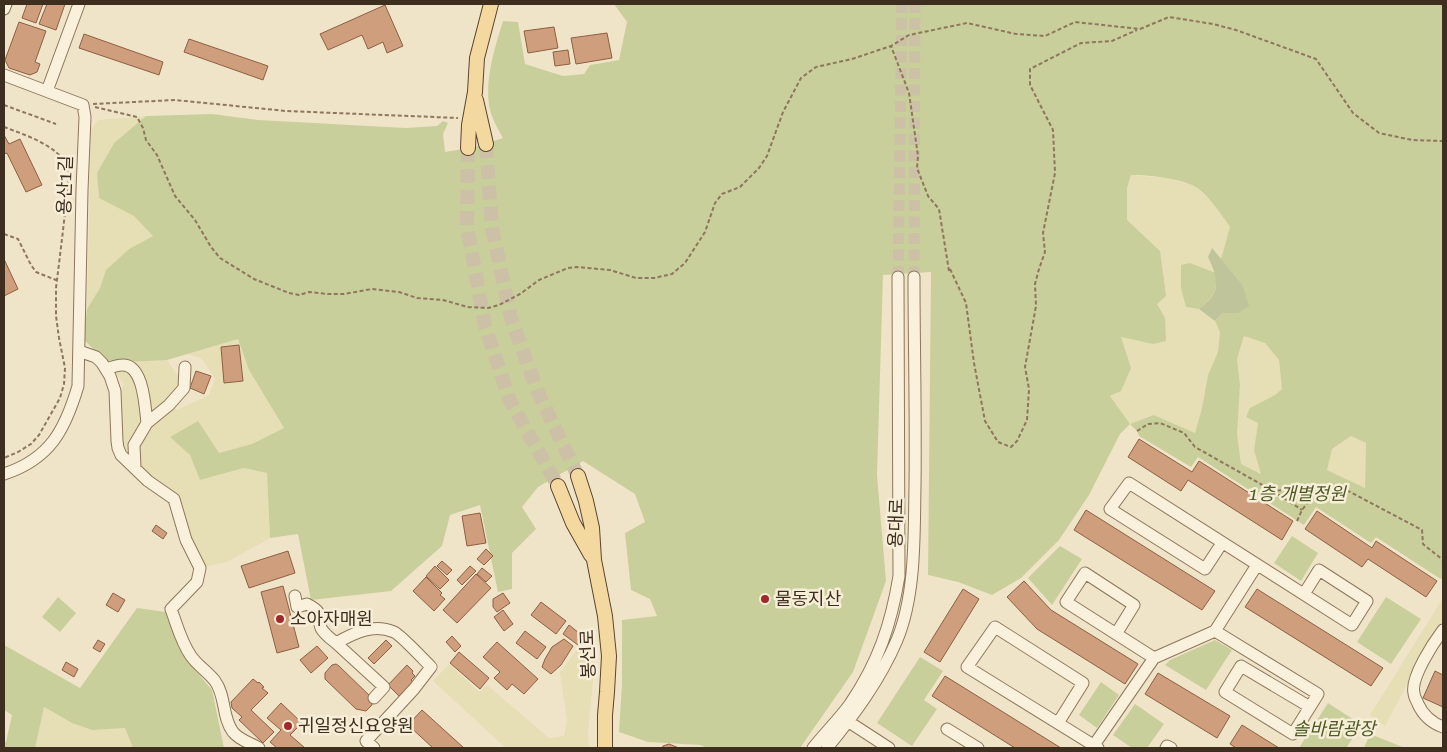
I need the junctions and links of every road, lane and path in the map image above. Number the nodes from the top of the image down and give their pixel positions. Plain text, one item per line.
1 (6, 4) edge
2 (79, 4) edge
3 (491, 4) edge
4 (4, 9) edge
5 (1140, 29) junction
6 (891, 46) junction
7 (4, 75) edge
8 (47, 91) junction
9 (475, 92) junction
10 (4, 105) edge
11 (83, 105) junction
12 (470, 117) junction
13 (56, 124) dead end
14 (4, 127) edge
15 (1443, 141) edge
16 (486, 144) tunnel mouth
17 (468, 148) tunnel mouth
18 (4, 234) edge
19 (948, 267) junction
20 (949, 271) dead end
21 (914, 277) tunnel mouth
22 (898, 278) tunnel mouth
23 (56, 280) junction
24 (80, 351) junction
25 (184, 367) dead end
26 (106, 369) junction
27 (147, 423) junction
28 (1137, 431) dead end
29 (4, 458) edge
30 (134, 468) junction
31 (4, 474) edge
32 (578, 476) tunnel mouth
33 (558, 486) tunnel mouth
34 (1320, 486) junction
35 (1273, 491) junction
36 (1302, 510) junction
37 (1296, 520) dead end
38 (1222, 542) junction
39 (594, 560) junction
40 (1443, 560) edge
41 (1257, 564) junction
42 (1304, 594) junction
43 (295, 596) dead end
44 (1443, 630) edge
45 (1215, 631) junction
46 (1116, 634) junction
47 (336, 643) junction
48 (1154, 658) junction
49 (374, 698) dead end
50 (1310, 707) junction
51 (849, 722) junction
52 (1058, 723) junction
53 (1443, 727) edge
54 (947, 729) dead end
55 (1095, 747) edge
56 (259, 748) edge
57 (374, 748) edge
58 (605, 748) edge
59 (813, 748) edge
60 (827, 748) edge
61 (889, 748) edge
62 (978, 748) edge
63 (1166, 748) edge
64 (1171, 748) edge

1 - 4 street
2 - 8 street
3 - 9 main road
5 - 6 path
5 - 15 path
5 - 19 path
6 - 11 path
6 - 19 path
7 - 8 street
8 - 11 street
9 - 12 main road
9 - 16 main road
10 - 13 path
11 - 12 path
11 - 24 street, 용산1길
12 - 17 main road
14 - 23 path
18 - 23 path
19 - 20 path
21 - 51 street, 용대로
22 - 59 street, 용대로
23 - 29 path
24 - 26 street
24 - 31 street, 용산1길
25 - 27 street
26 - 27 street
26 - 30 street
27 - 30 street
28 - 35 path
30 - 56 street
32 - 39 main road
33 - 39 main road
34 - 35 path
34 - 36 path
34 - 40 path
35 - 36 path
36 - 37 path
38 - 38 street
38 - 41 street
39 - 58 main road, 봉선로
41 - 42 street
41 - 45 street
42 - 42 street
43 - 47 street
44 - 53 street
45 - 48 street
45 - 50 street
46 - 46 street
46 - 48 street
47 - 49 street
47 - 57 street
48 - 55 street
50 - 50 street
51 - 60 street, 용대로
51 - 61 street
52 - 52 street
52 - 55 street
54 - 62 street
63 - 64 street

